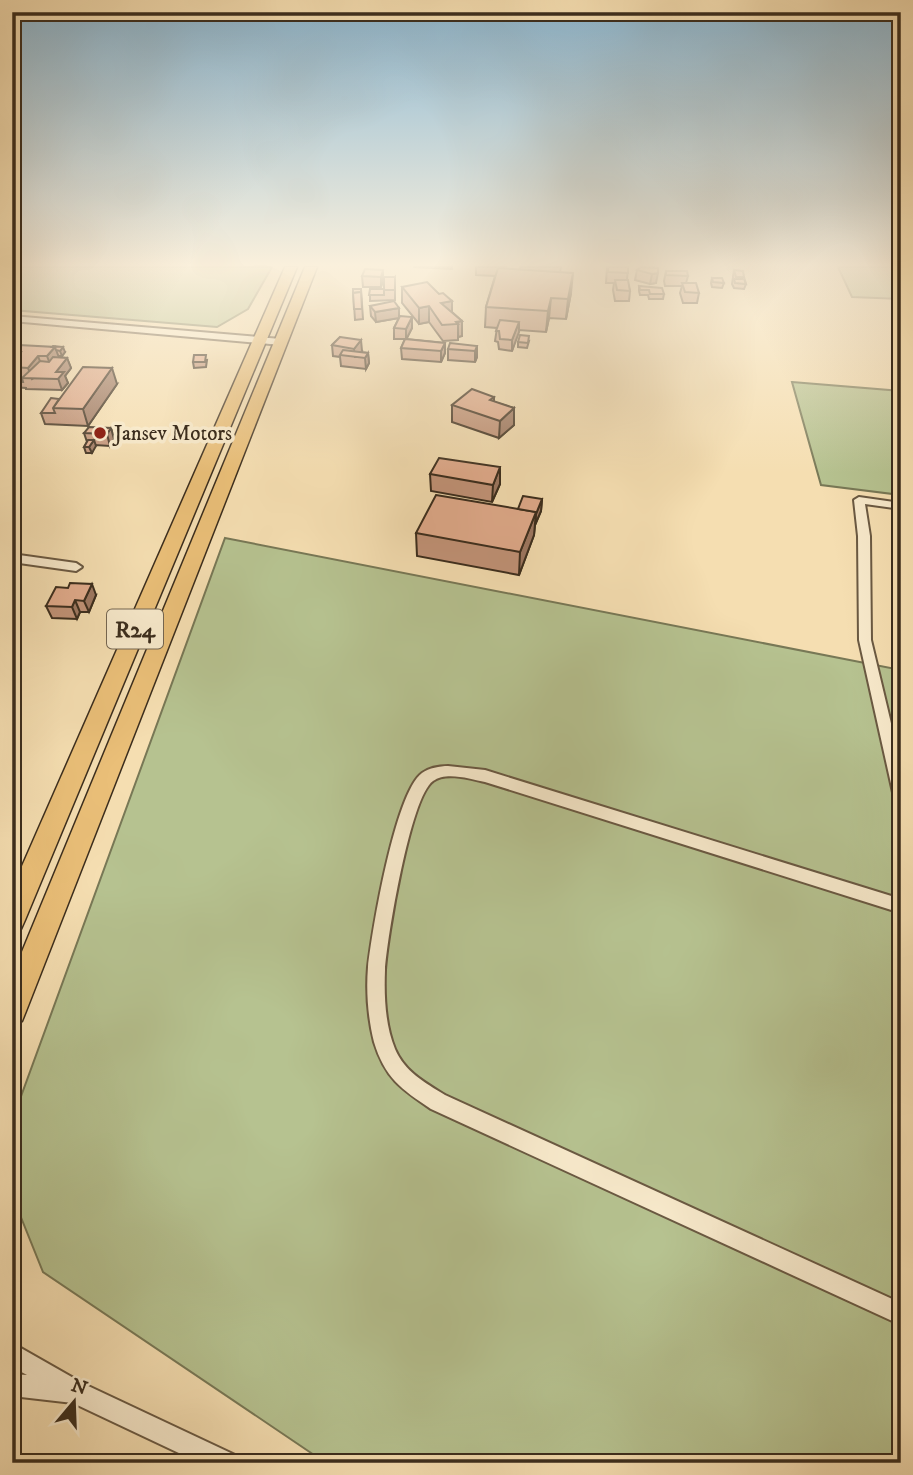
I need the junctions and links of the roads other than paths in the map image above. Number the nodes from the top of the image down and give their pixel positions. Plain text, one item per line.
1 (213, 336) edge
2 (272, 336) edge
3 (274, 336) edge
4 (271, 341) junction
5 (901, 506) edge
6 (12, 558) edge
7 (76, 567) dead end
8 (901, 797) edge
9 (901, 906) edge
10 (12, 920) edge
11 (12, 1011) edge
12 (901, 1314) edge
13 (12, 1354) edge
14 (12, 1385) edge
15 (76, 1392) junction
16 (227, 1463) edge

1 - 4 street
2 - 4 main road, R24
3 - 4 main road, R24
4 - 10 main road, R24
4 - 11 main road, R24
5 - 8 street
6 - 7 street
9 - 12 street
13 - 15 street
14 - 15 street
15 - 16 street

